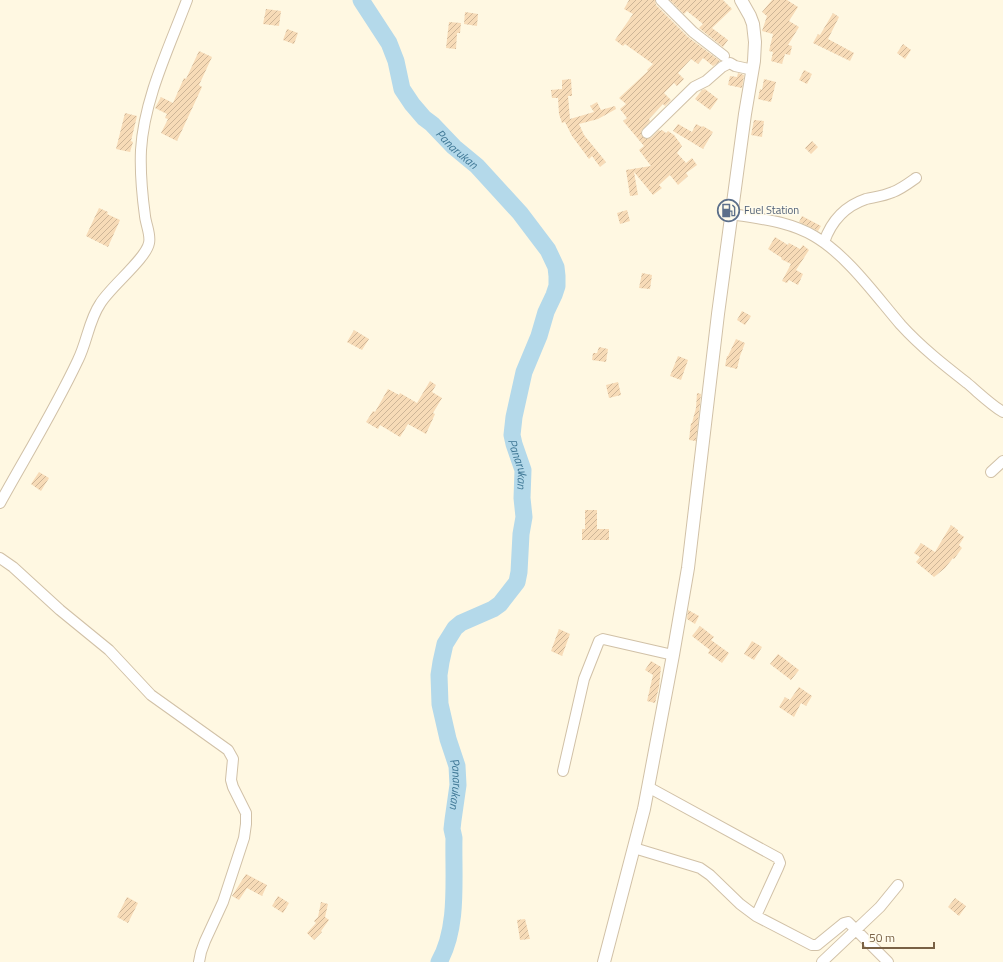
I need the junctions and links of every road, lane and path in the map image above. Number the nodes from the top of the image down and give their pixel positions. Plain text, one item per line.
1 (187, 0) edge
2 (661, 0) edge
3 (741, 0) edge
4 (724, 56) dead end
5 (753, 70) junction
6 (647, 133) dead end
7 (916, 178) dead end
8 (732, 214) junction
9 (824, 242) junction
10 (1003, 412) edge
11 (1003, 461) edge
12 (991, 472) dead end
13 (0, 504) edge
14 (0, 558) edge
15 (673, 655) junction
16 (563, 771) dead end
17 (648, 787) junction
18 (634, 848) junction
19 (898, 885) dead end
20 (756, 916) junction
21 (855, 929) junction
22 (199, 962) edge
23 (604, 962) edge
24 (822, 962) edge
25 (888, 962) edge

1 - 13 street
2 - 4 street
3 - 5 street
5 - 6 street
5 - 8 street
7 - 9 street
8 - 9 street
8 - 15 street
9 - 10 street
11 - 12 street
14 - 22 street
15 - 16 street
15 - 17 street
17 - 18 street
17 - 20 street
18 - 20 street
18 - 23 street
19 - 21 street
20 - 21 street
21 - 24 street
21 - 25 street

